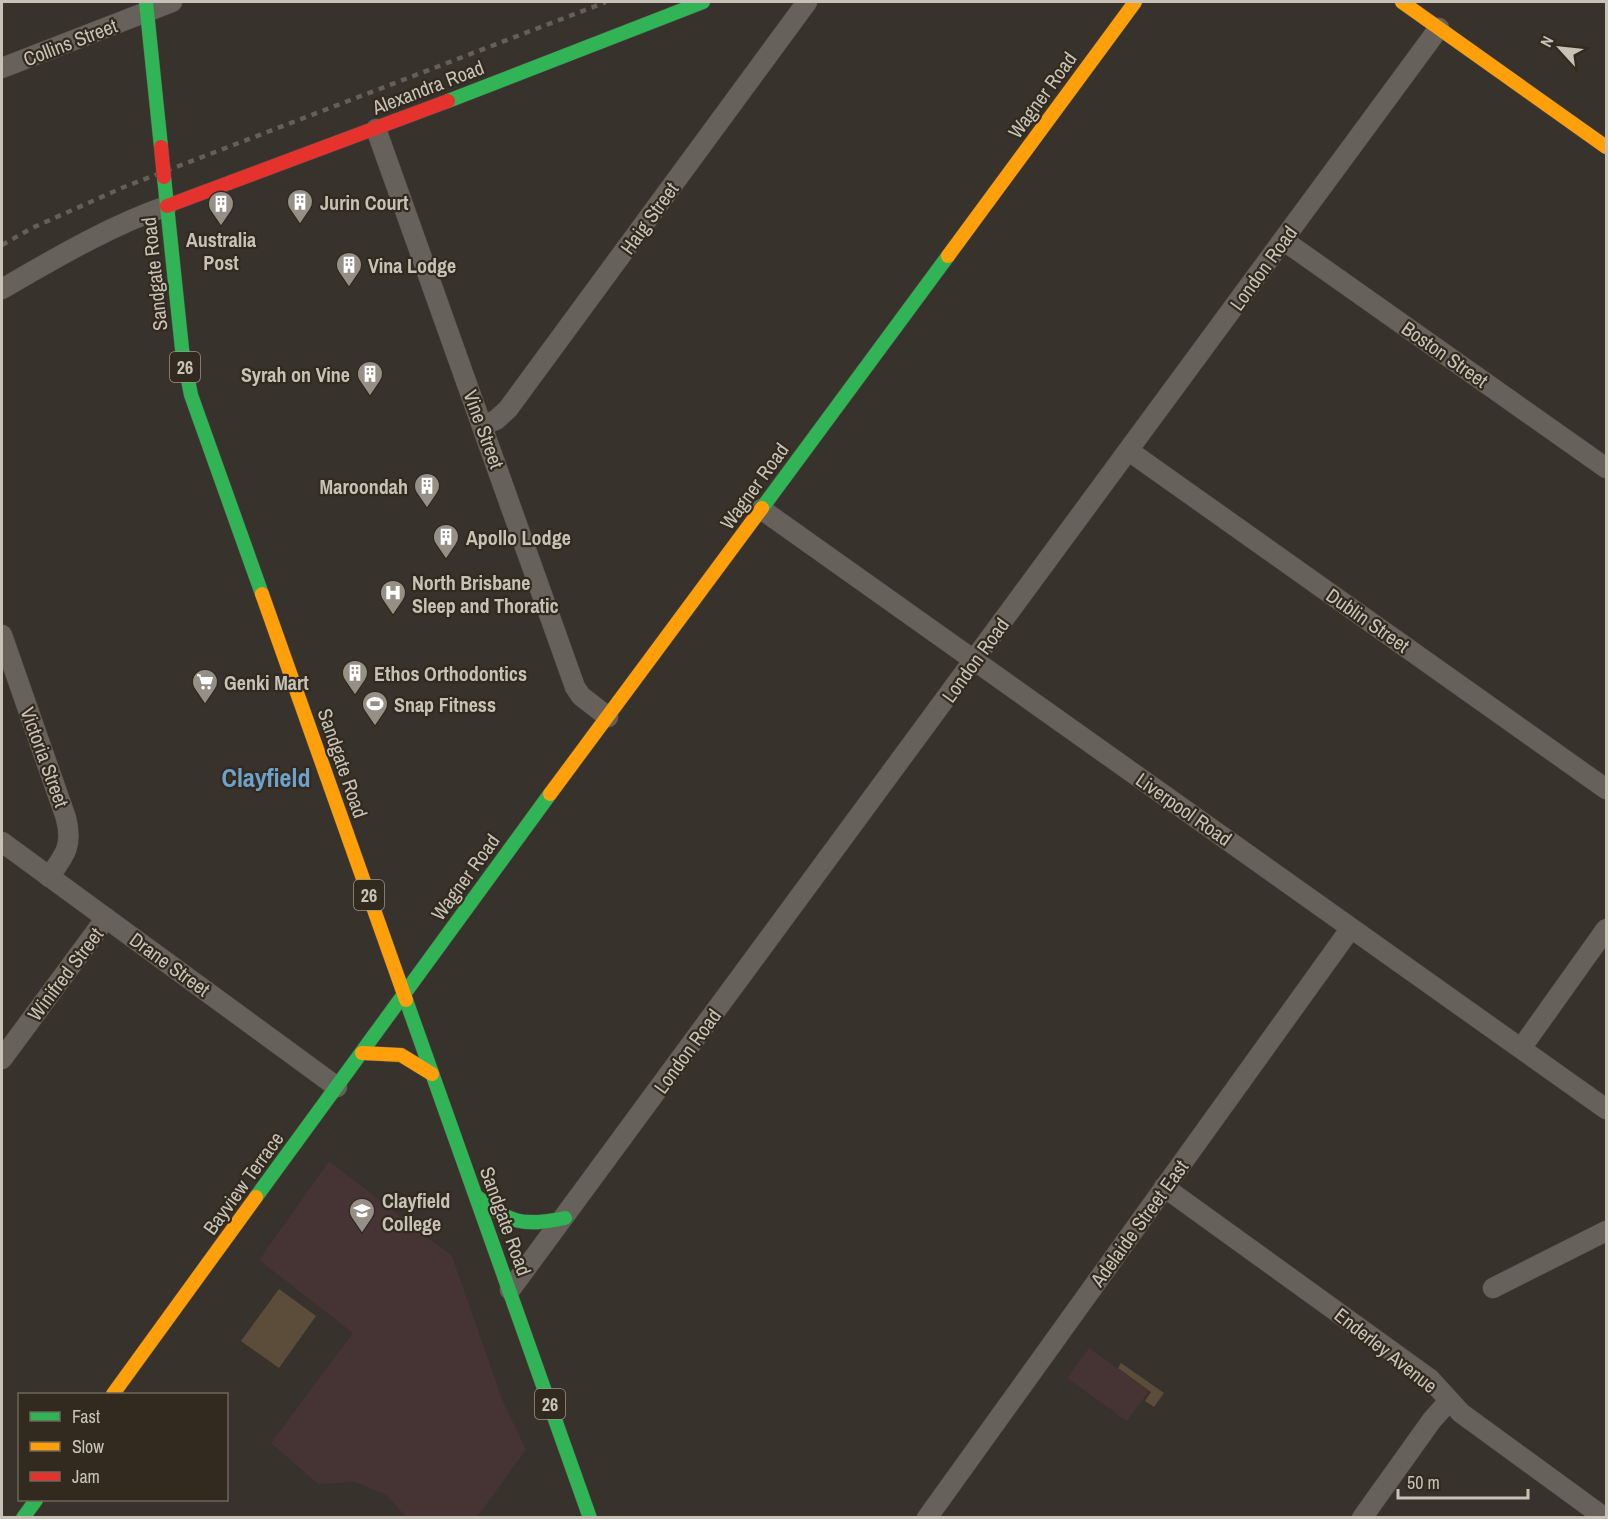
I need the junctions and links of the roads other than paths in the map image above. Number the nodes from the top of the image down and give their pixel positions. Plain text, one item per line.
1 (172, 2) edge
2 (703, 2) edge
3 (807, 2) edge
4 (1135, 2) edge
5 (1402, 2) edge
6 (146, 7) edge
7 (1439, 28) junction
8 (2, 68) edge
9 (376, 129) junction
10 (1606, 147) edge
11 (167, 206) junction
12 (1283, 240) junction
13 (2, 289) edge
14 (483, 425) junction
15 (1129, 451) junction
16 (1606, 468) edge
17 (761, 508) junction
18 (2, 635) edge
19 (974, 661) junction
20 (608, 717) junction
21 (1606, 789) edge
22 (2, 842) edge
23 (49, 877) junction
24 (106, 918) junction
25 (1351, 928) junction
26 (1606, 928) edge
27 (404, 993) junction
28 (1522, 1047) junction
29 (362, 1053) junction
30 (2, 1059) edge
31 (432, 1074) junction
32 (337, 1087) junction
33 (1606, 1109) edge
34 (1164, 1187) junction
35 (476, 1196) junction
36 (565, 1218) junction
37 (1606, 1231) edge
38 (1493, 1288) dead end
39 (510, 1290) junction
40 (114, 1393) edge
41 (1449, 1401) junction
42 (35, 1501) edge
43 (23, 1518) edge
44 (590, 1518) edge
45 (927, 1518) edge
46 (1362, 1518) edge
47 (1605, 1518) edge

1 - 6 street, Collins Street
2 - 9 main road, Alexandra Road
3 - 14 street, Haig Street
4 - 17 main road, Wagner Road
5 - 7 main road
6 - 8 street, Collins Street
6 - 11 main road, Sandgate Road / 26, bridge
7 - 10 main road
7 - 12 street, London Road
9 - 11 main road, Alexandra Road
9 - 14 street, Vine Street
11 - 13 street
11 - 27 main road, Sandgate Road / 26
12 - 15 street, London Road
12 - 16 street, Boston Street
14 - 20 street, Vine Street
15 - 19 street, London Road
15 - 21 street, Dublin Street
17 - 19 street, Liverpool Road
17 - 20 main road, Wagner Road
18 - 23 street, Victoria Street
19 - 25 street, Liverpool Road
19 - 36 street, London Road
20 - 27 main road, Wagner Road
22 - 23 street, Drane Street
23 - 24 street, Drane Street
24 - 30 street, Winifred Street
24 - 32 street, Drane Street
25 - 28 street, Liverpool Road
25 - 34 street, Adelaide Street East
26 - 28 street
27 - 29 main road, Bayview Terrace
27 - 31 main road, Sandgate Road / 26
28 - 33 street, Liverpool Road
29 - 31 main road
29 - 32 main road, Bayview Terrace
31 - 35 main road, Sandgate Road / 26
32 - 40 main road, Bayview Terrace
34 - 41 street, Enderley Avenue
34 - 45 street, Adelaide Street East
35 - 36 main road
35 - 39 main road, Sandgate Road / 26
36 - 39 street, London Road
37 - 38 street
39 - 44 main road, Sandgate Road / 26
41 - 46 street
41 - 47 street, Enderley Avenue
42 - 43 main road

